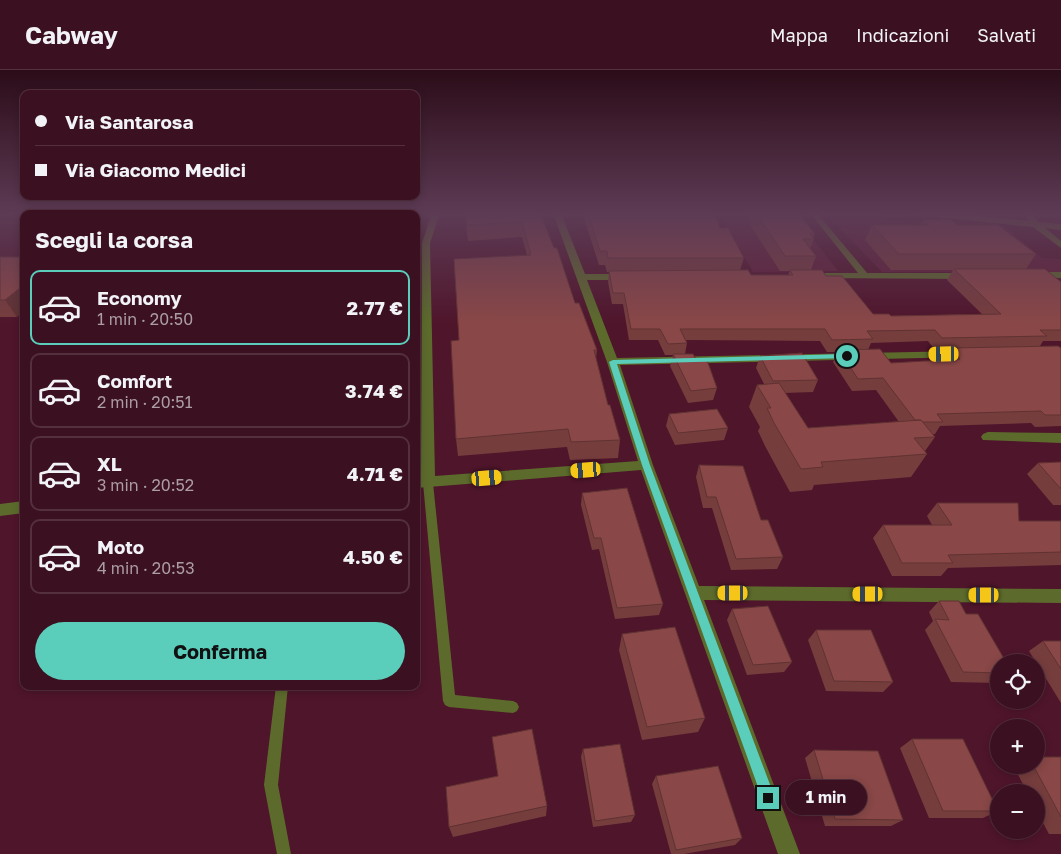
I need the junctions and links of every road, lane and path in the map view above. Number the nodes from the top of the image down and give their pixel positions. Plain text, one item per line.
1 (426, 250) edge
2 (571, 250) edge
3 (843, 250) edge
4 (1022, 275) edge
5 (1061, 275) edge
6 (816, 276) edge
7 (865, 276) junction
8 (982, 276) edge
9 (582, 277) junction
10 (640, 277) edge
11 (981, 354) edge
12 (613, 362) junction
13 (988, 437) dead end
14 (1061, 438) edge
15 (646, 465) junction
16 (422, 483) edge
17 (20, 508) edge
18 (0, 510) edge
19 (694, 593) junction
20 (1061, 596) edge
21 (282, 690) edge
22 (513, 707) dead end
23 (284, 854) edge
24 (789, 854) edge

1 - 16 street
2 - 9 street
3 - 7 street
4 - 5 street
6 - 7 street
7 - 8 street
9 - 10 street
9 - 12 street
11 - 12 street
12 - 15 street
13 - 14 street
15 - 16 street
15 - 19 street
16 - 22 lane
17 - 18 street
19 - 20 street
19 - 24 street
21 - 23 lane

